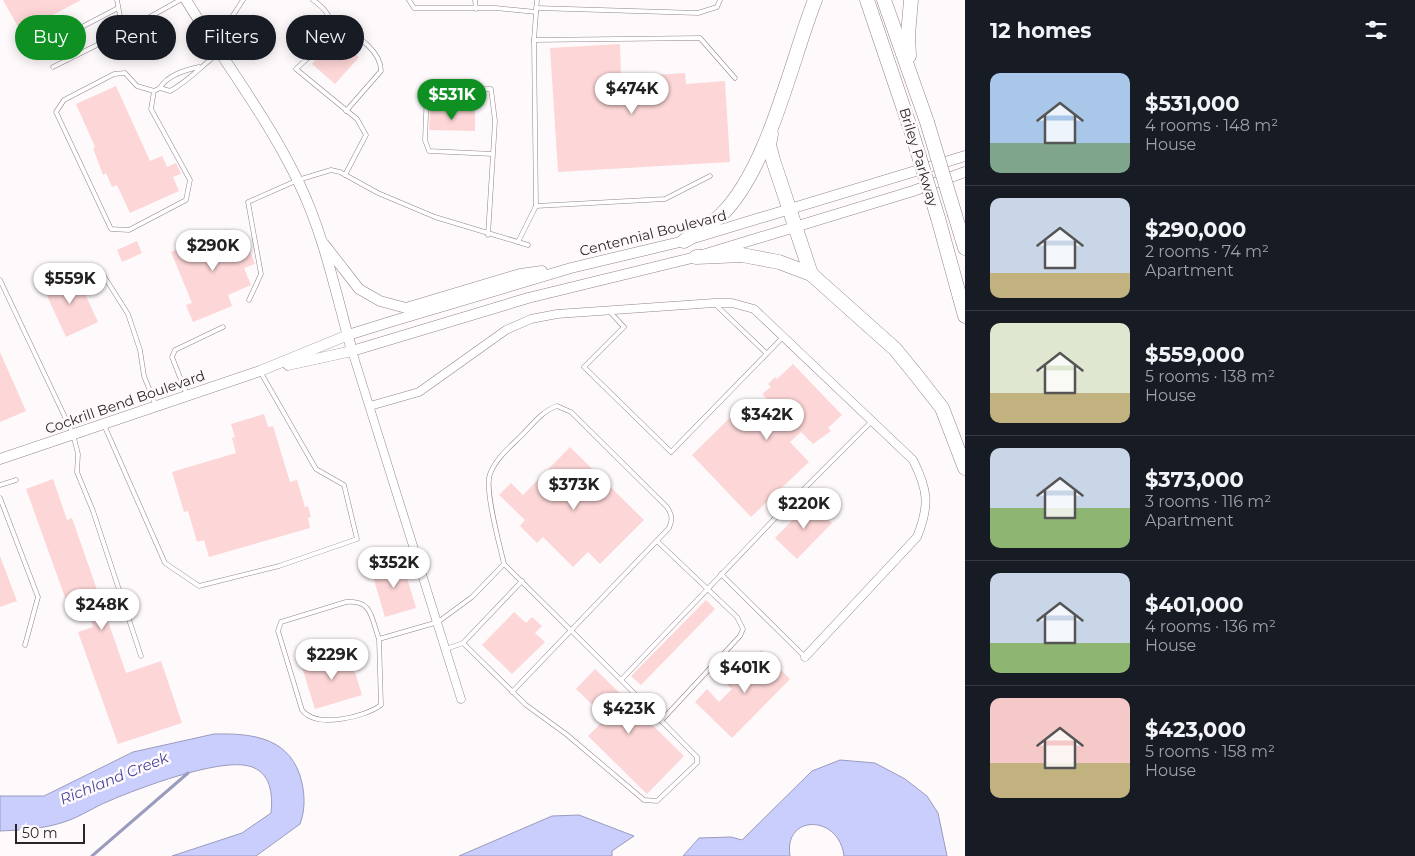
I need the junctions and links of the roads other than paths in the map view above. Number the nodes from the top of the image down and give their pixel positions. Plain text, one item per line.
1 (116, 0) edge
2 (180, 0) edge
3 (186, 0) edge
4 (243, 0) edge
5 (313, 0) edge
6 (409, 0) edge
7 (475, 0) edge
8 (537, 0) edge
9 (720, 0) edge
10 (815, 0) edge
11 (867, 0) edge
12 (884, 0) edge
13 (911, 0) edge
14 (118, 8) junction
15 (476, 9) junction
16 (536, 10) junction
17 (119, 15) edge
18 (153, 15) edge
19 (195, 15) edge
20 (235, 15) edge
21 (329, 15) edge
22 (86, 25) edge
23 (534, 40) junction
24 (364, 44) edge
25 (67, 60) edge
26 (206, 60) edge
27 (224, 60) edge
28 (305, 60) edge
29 (199, 67) junction
30 (53, 68) dead end
31 (910, 69) junction
32 (734, 78) dead end
33 (160, 88) junction
34 (154, 91) junction
35 (346, 111) junction
36 (772, 126) junction
37 (494, 154) junction
38 (965, 156) edge
39 (965, 172) edge
40 (345, 175) junction
41 (710, 176) dead end
42 (298, 180) junction
43 (536, 206) junction
44 (790, 209) junction
45 (795, 226) junction
46 (488, 235) junction
47 (320, 238) junction
48 (684, 241) junction
49 (518, 242) junction
50 (528, 245) dead end
51 (965, 248) edge
52 (696, 257) junction
53 (571, 268) junction
54 (102, 273) dead end
55 (811, 274) junction
56 (0, 280) edge
57 (249, 300) dead end
58 (714, 303) junction
59 (609, 310) junction
60 (965, 316) edge
61 (222, 327) dead end
62 (348, 335) junction
63 (784, 336) junction
64 (352, 351) junction
65 (766, 353) junction
66 (260, 371) junction
67 (187, 395) junction
68 (156, 406) junction
69 (370, 406) junction
70 (872, 421) junction
71 (104, 424) junction
72 (73, 434) junction
73 (0, 459) edge
74 (965, 468) edge
75 (16, 480) dead end
76 (0, 484) edge
77 (0, 498) edge
78 (657, 541) junction
79 (504, 564) junction
80 (721, 574) junction
81 (522, 581) junction
82 (707, 589) junction
83 (438, 622) junction
84 (571, 632) junction
85 (379, 639) junction
86 (463, 643) junction
87 (25, 645) dead end
88 (446, 649) junction
89 (141, 656) dead end
90 (805, 657) joint
91 (620, 680) junction
92 (512, 692) junction
93 (461, 699) dead end
94 (661, 721) junction

1 - 14 lane
2 - 18 lane
3 - 19 main road
4 - 20 lane
5 - 21 lane
6 - 15 lane
7 - 15 lane
8 - 16 lane
9 - 16 lane
10 - 36 highway
11 - 60 highway, Briley Parkway, bridge
12 - 31 highway, Briley Parkway
13 - 31 highway
14 - 17 lane
14 - 22 lane
15 - 16 lane
16 - 23 lane
23 - 32 lane
23 - 43 lane
24 - 35 lane
25 - 30 lane
26 - 29 lane
27 - 42 main road
28 - 35 lane
29 - 33 lane
29 - 33 lane
31 - 51 highway, Briley Parkway, bridge
33 - 34 lane
34 - 34 lane
35 - 40 lane
36 - 44 highway
36 - 48 highway
37 - 37 lane
37 - 46 lane
38 - 44 main road, Centennial Boulevard
39 - 45 main road
40 - 42 lane
40 - 46 lane
41 - 43 lane
42 - 47 main road
42 - 57 lane
43 - 49 lane
44 - 45 highway
44 - 48 main road, Centennial Boulevard
45 - 52 main road
45 - 55 highway
46 - 49 lane
47 - 53 main road
47 - 62 main road
48 - 53 main road, Centennial Boulevard
49 - 50 lane
52 - 55 highway
52 - 64 main road
53 - 62 main road, Centennial Boulevard
54 - 68 lane
55 - 74 highway
56 - 72 lane
58 - 59 street
58 - 63 street
58 - 65 lane
59 - 65 lane
59 - 69 street
61 - 67 lane
62 - 64 main road
62 - 66 main road, Centennial Boulevard
63 - 65 lane
63 - 70 street
64 - 66 main road
64 - 69 street
66 - 67 main road, Cockrill Bend Boulevard
66 - 71 lane
67 - 68 main road, Cockrill Bend Boulevard
68 - 71 main road, Cockrill Bend Boulevard
69 - 83 street
70 - 80 lane
70 - 90 street
71 - 72 main road, Cockrill Bend Boulevard
72 - 73 main road, Cockrill Bend Boulevard
72 - 89 lane
75 - 76 lane
77 - 87 lane
78 - 79 lane
78 - 82 lane
78 - 84 lane
79 - 81 lane
79 - 83 lane
80 - 82 lane
80 - 90 lane
81 - 84 lane
81 - 86 lane
82 - 91 lane
82 - 94 lane
83 - 85 lane
83 - 88 street
84 - 91 lane
84 - 92 lane
85 - 85 lane
86 - 88 lane
86 - 92 lane
88 - 93 street
91 - 94 lane
92 - 94 lane

